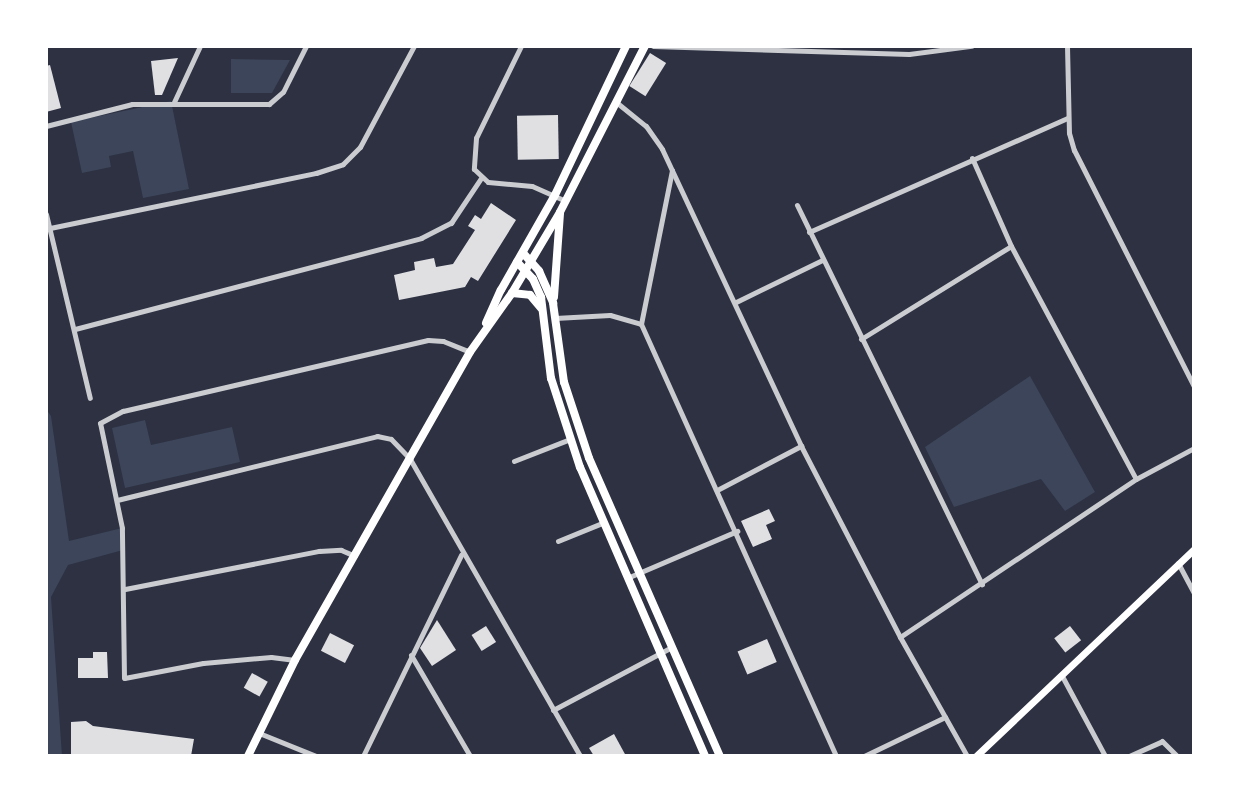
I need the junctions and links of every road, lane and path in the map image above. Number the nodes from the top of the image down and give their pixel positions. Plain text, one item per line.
1 (200, 46) edge
2 (306, 46) edge
3 (414, 46) edge
4 (521, 46) edge
5 (626, 46) edge
6 (645, 46) edge
7 (653, 46) edge
8 (971, 46) edge
9 (1067, 46) edge
10 (690, 48) edge
11 (174, 102) junction
12 (616, 102) junction
13 (1068, 118) junction
14 (46, 126) edge
15 (972, 158) junction
16 (672, 170) junction
17 (481, 178) junction
18 (555, 195) junction
19 (566, 201) junction
20 (797, 205) dead end
21 (560, 212) junction
22 (46, 214) edge
23 (50, 228) junction
24 (809, 232) junction
25 (1011, 246) junction
26 (523, 253) junction
27 (822, 260) junction
28 (532, 261) junction
29 (517, 262) junction
30 (526, 270) junction
31 (512, 293) junction
32 (553, 303) junction
33 (736, 303) junction
34 (544, 315) junction
35 (555, 318) junction
36 (641, 324) junction
37 (75, 329) junction
38 (480, 336) junction
39 (861, 339) junction
40 (470, 352) junction
41 (1194, 387) edge
42 (90, 398) dead end
43 (570, 439) junction
44 (801, 446) junction
45 (1194, 448) edge
46 (410, 459) junction
47 (514, 461) dead end
48 (1136, 479) junction
49 (719, 489) junction
50 (117, 500) junction
51 (602, 523) junction
52 (737, 531) junction
53 (558, 541) dead end
54 (1194, 549) edge
55 (461, 555) junction
56 (355, 556) junction
57 (1178, 563) junction
58 (639, 573) junction
59 (627, 578) junction
60 (982, 584) junction
61 (125, 589) junction
62 (1194, 592) edge
63 (900, 637) junction
64 (672, 647) junction
65 (660, 653) junction
66 (411, 655) junction
67 (295, 660) junction
68 (1062, 676) junction
69 (553, 710) junction
70 (945, 717) junction
71 (259, 733) junction
72 (248, 756) edge
73 (316, 756) edge
74 (363, 756) edge
75 (470, 756) edge
76 (579, 756) edge
77 (705, 756) edge
78 (720, 756) edge
79 (836, 756) edge
80 (864, 756) edge
81 (967, 756) edge
82 (976, 756) edge
83 (1105, 756) edge
84 (1129, 756) edge
85 (1177, 756) edge

1 - 11 street
2 - 11 street
3 - 23 street
4 - 17 street
5 - 18 main road
6 - 12 main road
7 - 10 street
8 - 10 street
9 - 13 street
11 - 14 street
12 - 16 street
12 - 19 main road
13 - 15 street
13 - 41 street
15 - 24 street
15 - 25 street
16 - 33 street
16 - 36 street
17 - 18 street
17 - 37 street
18 - 19 street
18 - 26 main road
19 - 21 main road
20 - 24 street
21 - 28 main road
21 - 32 main road
22 - 23 street
23 - 37 street
24 - 27 street
25 - 39 street
25 - 48 street
26 - 28 main road
26 - 29 main road
27 - 33 street
27 - 39 street
28 - 30 main road
28 - 32 main road
29 - 30 main road
29 - 38 main road
30 - 31 main road
30 - 34 main road
31 - 34 main road
31 - 38 main road
32 - 35 main road
33 - 44 street
34 - 43 main road
35 - 36 street
35 - 58 main road
36 - 49 street
37 - 42 street
38 - 40 main road
39 - 60 street
40 - 46 main road
40 - 50 street
43 - 47 street
43 - 51 main road
44 - 49 street
44 - 63 street
45 - 48 street
46 - 50 street
46 - 55 street
46 - 56 main road
48 - 60 street
49 - 52 street
50 - 61 street
51 - 53 street
51 - 59 main road
52 - 58 street
52 - 79 street
54 - 57 main road
55 - 66 street
55 - 69 street
56 - 61 street
56 - 67 main road
57 - 62 street
57 - 68 main road
58 - 59 street
58 - 64 main road
59 - 65 main road
60 - 63 street
61 - 67 street
63 - 70 street
64 - 65 street
64 - 78 main road
65 - 69 street
65 - 77 main road
66 - 74 street
66 - 75 street
67 - 71 main road
68 - 82 main road
68 - 83 street
69 - 76 street
70 - 80 street
70 - 81 street
71 - 72 main road
71 - 73 street
84 - 85 street

